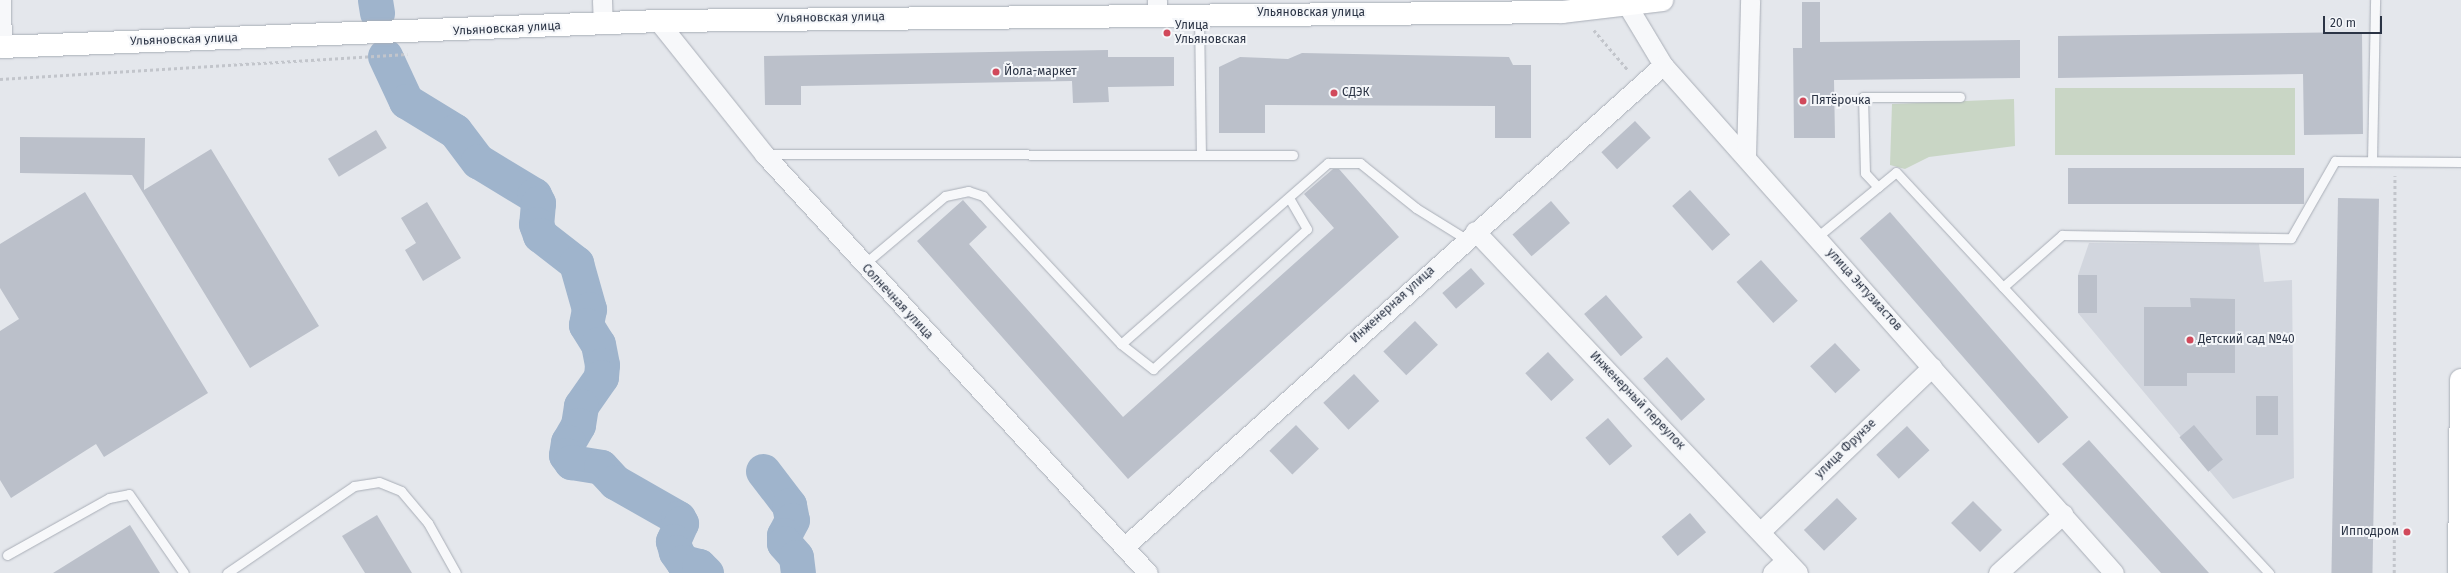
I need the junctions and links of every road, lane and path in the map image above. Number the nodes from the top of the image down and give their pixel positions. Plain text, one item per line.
1 (1, 0) edge
2 (602, 0) edge
3 (1662, 0) edge
4 (1750, 0) edge
5 (2375, 0) edge
6 (1624, 3) edge
7 (1157, 7) edge
8 (1199, 14) junction
9 (658, 21) junction
10 (604, 24) junction
11 (1, 47) edge
12 (407, 54) dead end
13 (1663, 65) junction
14 (0, 79) edge
15 (1960, 97) dead end
16 (764, 154) junction
17 (1201, 155) junction
18 (1292, 155) dead end
19 (1746, 157) junction
20 (2372, 161) junction
21 (2395, 161) junction
22 (2461, 162) edge
23 (1878, 187) junction
24 (1290, 200) junction
25 (1470, 235) junction
26 (1817, 237) junction
27 (863, 265) junction
28 (2003, 287) junction
29 (1122, 344) junction
30 (1932, 367) junction
31 (2461, 380) edge
32 (2063, 514) junction
33 (1761, 531) junction
34 (1124, 547) junction
35 (7, 555) dead end
36 (1792, 566) edge
37 (184, 573) edge
38 (227, 573) edge
39 (456, 573) edge
40 (1148, 573) edge
41 (1772, 573) edge
42 (1998, 573) edge
43 (2114, 573) edge
44 (2269, 573) edge
45 (2394, 573) edge
46 (2460, 573) edge

1 - 11 street
2 - 10 street
3 - 6 main road, Ульяновская улица
4 - 19 street
5 - 20 lane
6 - 8 main road, Ульяновская улица
6 - 13 street, улица Энтузиастов
7 - 8 main road, Ульяновская улица
7 - 9 main road, Ульяновская улица
8 - 17 lane
9 - 10 main road, Ульяновская улица
9 - 16 street, Солнечная улица
10 - 11 main road, Ульяновская улица
12 - 14 path
13 - 19 street, улица Энтузиастов
13 - 25 street, Инженерная улица
15 - 23 lane
16 - 17 lane
16 - 27 street, Солнечная улица
17 - 18 lane
19 - 26 street, улица Энтузиастов
20 - 21 lane
20 - 28 lane
21 - 22 lane
21 - 45 path
23 - 26 lane
23 - 28 lane
24 - 25 lane
24 - 29 lane
24 - 29 lane
25 - 33 street, Инженерный переулок
25 - 34 street, Инженерная улица
26 - 30 street, улица Энтузиастов
27 - 29 lane
27 - 34 street, Солнечная улица
28 - 44 lane
30 - 32 street, улица Энтузиастов
30 - 33 street, улица Фрунзе
31 - 46 main road
32 - 42 street
32 - 43 street, улица Энтузиастов
33 - 36 street, Инженерный переулок
34 - 40 street, Солнечная улица
35 - 37 lane
36 - 41 street
38 - 39 lane

